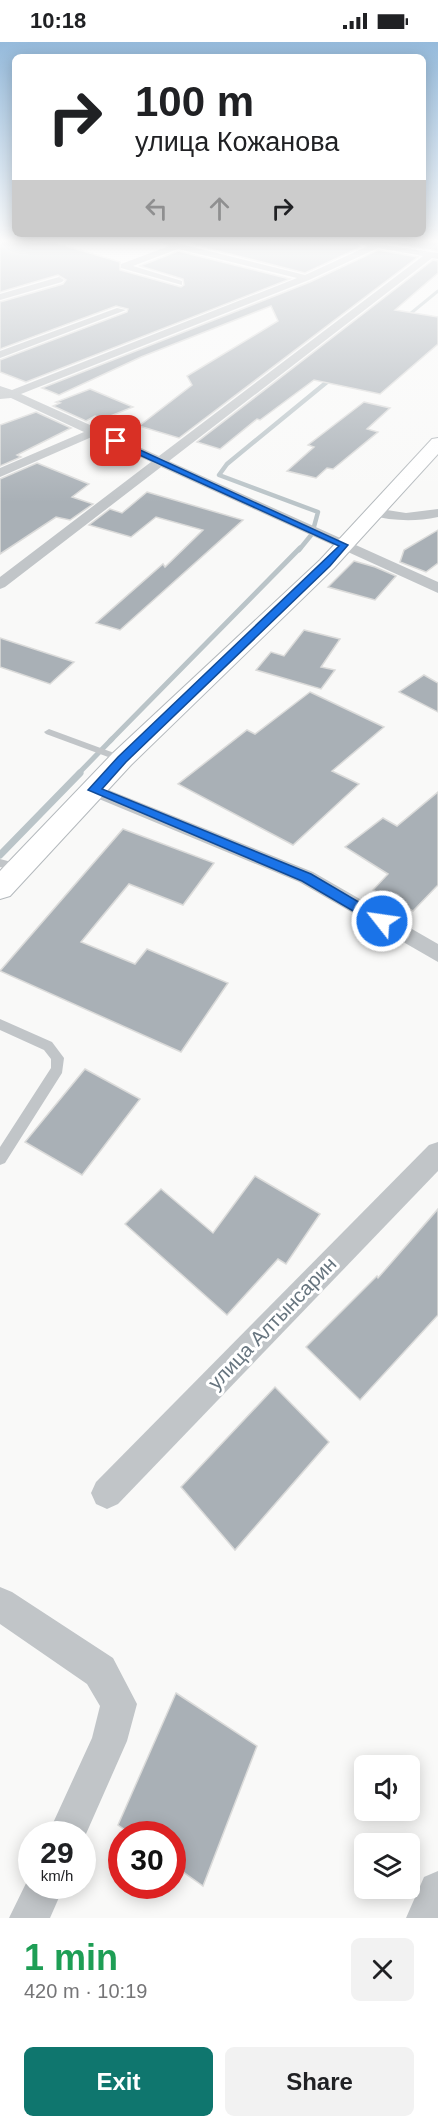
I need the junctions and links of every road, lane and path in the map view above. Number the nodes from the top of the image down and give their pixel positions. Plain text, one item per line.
1 (71, 329) edge
2 (174, 329) edge
3 (336, 329) edge
4 (0, 355) edge
5 (4, 394) edge
6 (95, 431) junction
7 (438, 443) edge
8 (158, 461) junction
9 (0, 473) edge
10 (375, 512) junction
11 (438, 513) edge
12 (344, 545) junction
13 (0, 584) edge
14 (438, 588) edge
15 (49, 732) dead end
16 (122, 759) junction
17 (94, 790) junction
18 (10, 866) edge
19 (0, 889) edge
20 (438, 954) edge
21 (0, 1024) edge
22 (438, 1153) edge
23 (0, 1159) edge
24 (107, 1493) dead end
25 (0, 1604) edge
26 (73, 1821) edge
27 (438, 1891) edge
28 (38, 1899) edge
29 (29, 1918) edge
30 (426, 1918) edge

1 - 4 street
2 - 5 street
3 - 8 street
5 - 6 street
6 - 8 street
6 - 9 street
7 - 10 main road
8 - 12 street
8 - 13 street
10 - 11 street
10 - 12 main road
12 - 14 street
12 - 16 main road
15 - 16 lane
16 - 17 main road
17 - 18 main road
17 - 20 street
18 - 19 main road
21 - 23 lane
22 - 24 street, улица Алтынсарин
25 - 26 street
27 - 30 street
28 - 29 street

